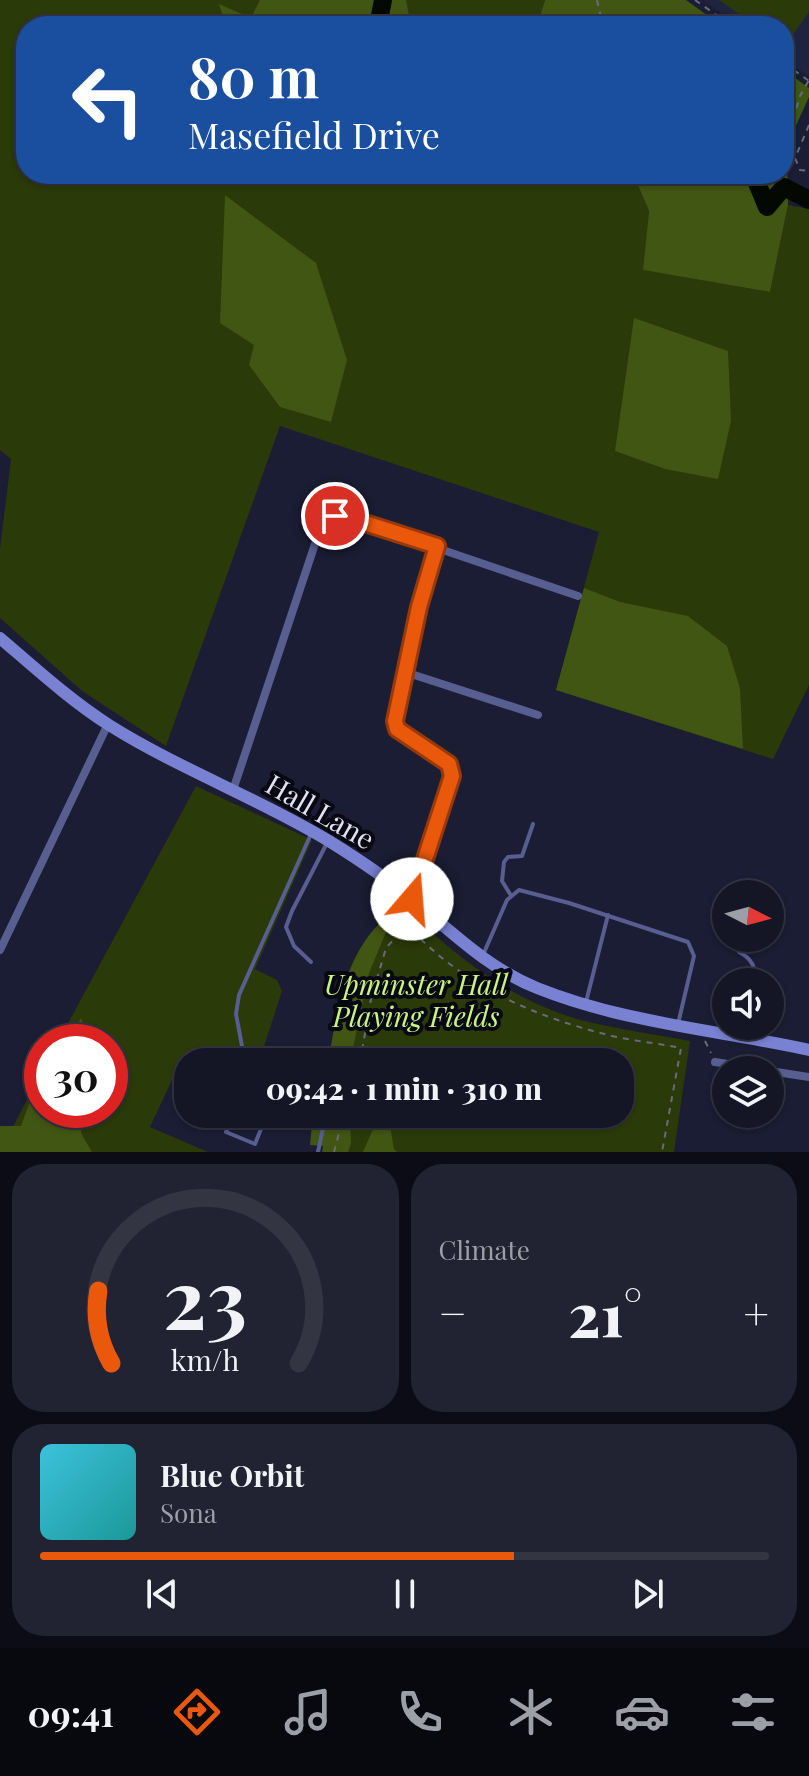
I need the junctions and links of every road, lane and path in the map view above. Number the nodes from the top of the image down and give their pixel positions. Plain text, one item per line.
1 (695, 0) edge
2 (718, 16) edge
3 (809, 81) edge
4 (794, 116) edge
5 (809, 125) edge
6 (809, 171) edge
7 (437, 546) junction
8 (578, 596) dead end
9 (0, 638) edge
10 (405, 672) junction
11 (538, 715) dead end
12 (108, 724) junction
13 (233, 790) junction
14 (533, 824) dead end
15 (312, 832) junction
16 (328, 841) junction
17 (511, 894) junction
18 (412, 899) junction
19 (608, 915) junction
20 (422, 917) dead end
21 (417, 936) junction
22 (0, 950) edge
23 (739, 952) dead end
24 (482, 957) junction
25 (311, 962) dead end
26 (754, 968) edge
27 (586, 1005) junction
28 (677, 1027) junction
29 (712, 1030) edge
30 (704, 1039) dead end
31 (769, 1040) edge
32 (242, 1048) edge
33 (362, 1048) edge
34 (809, 1050) edge
35 (712, 1056) edge
36 (784, 1073) edge
37 (809, 1077) edge
38 (228, 1128) edge
39 (261, 1128) edge
40 (323, 1128) edge
41 (340, 1128) edge
42 (318, 1152) edge
43 (334, 1152) edge
44 (662, 1152) edge

1 - 2 path
3 - 4 path
5 - 6 path
7 - 8 street
7 - 10 street
7 - 13 street
9 - 12 street, Hall Lane
10 - 11 street
10 - 18 street
12 - 13 street, Hall Lane
12 - 22 street
13 - 15 street, Hall Lane
14 - 17 lane
15 - 16 street, Hall Lane
15 - 32 lane
16 - 18 street, Hall Lane
16 - 25 lane
17 - 19 lane
17 - 24 lane
18 - 24 street, Hall Lane
19 - 27 lane
19 - 28 lane
20 - 21 path
21 - 33 path
21 - 44 path
23 - 26 lane
24 - 27 street, Hall Lane
27 - 28 street, Hall Lane
28 - 29 street, Hall Lane
30 - 35 path
31 - 34 street, Hall Lane
36 - 37 street
38 - 39 lane
40 - 42 lane
41 - 43 path

